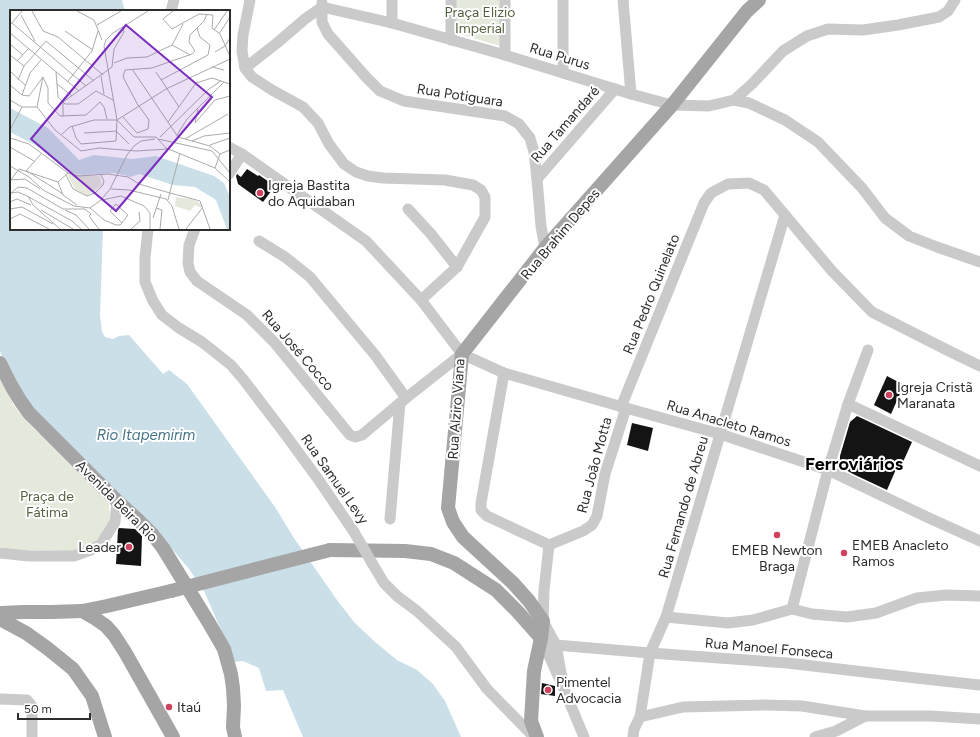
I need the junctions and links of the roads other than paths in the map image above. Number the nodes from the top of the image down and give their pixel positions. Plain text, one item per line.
1 (174, 0) edge
2 (250, 0) edge
3 (392, 0) edge
4 (451, 0) edge
5 (505, 0) edge
6 (563, 0) edge
7 (623, 0) edge
8 (759, 0) edge
9 (955, 0) edge
10 (322, 4) edge
11 (750, 6) edge
12 (171, 10) edge
13 (392, 23) junction
14 (451, 40) junction
15 (505, 54) junction
16 (245, 68) junction
17 (563, 72) junction
18 (615, 88) junction
19 (631, 94) junction
20 (734, 100) junction
21 (672, 105) junction
22 (230, 148) edge
23 (242, 154) junction
24 (230, 172) edge
25 (537, 179) junction
26 (408, 209) dead end
27 (786, 216) junction
28 (148, 230) edge
29 (195, 230) edge
30 (259, 240) dead end
31 (545, 248) junction
32 (980, 262) edge
33 (457, 268) junction
34 (421, 300) junction
35 (868, 350) dead end
36 (462, 354) junction
37 (0, 363) edge
38 (980, 366) edge
39 (504, 373) junction
40 (403, 401) junction
41 (848, 404) junction
42 (623, 407) junction
43 (720, 434) junction
44 (355, 437) joint
45 (980, 466) edge
46 (828, 470) junction
47 (117, 501) junction
48 (390, 519) dead end
49 (980, 541) edge
50 (549, 545) junction
51 (0, 553) edge
52 (980, 596) edge
53 (792, 609) junction
54 (82, 611) junction
55 (0, 613) edge
56 (666, 617) junction
57 (0, 620) edge
58 (543, 622) junction
59 (541, 638) junction
60 (556, 645) junction
61 (650, 653) junction
62 (980, 684) edge
63 (564, 689) junction
64 (0, 699) edge
65 (865, 716) junction
66 (640, 717) junction
67 (980, 719) edge
68 (32, 737) edge
69 (105, 737) edge
70 (173, 737) edge
71 (234, 737) edge
72 (535, 737) edge
73 (584, 737) edge
74 (633, 737) edge
75 (815, 737) edge

1 - 12 street
2 - 16 street
3 - 13 street
4 - 14 street
5 - 15 street
6 - 17 street
7 - 19 street
8 - 11 main road, Rua Brahim Depes
9 - 20 street
10 - 13 street, Rua Purus
10 - 16 street
10 - 25 street, Rua Potiguara
11 - 21 main road, Rua Brahim Depes
13 - 14 street, Rua Purus
14 - 15 street, Rua Purus
15 - 17 street, Rua Purus
16 - 33 street
17 - 18 street, Rua Purus
18 - 19 street, Rua Purus
18 - 25 street, Rua Tamandaré
19 - 21 street, Rua Purus
20 - 21 street, Rua Purus
20 - 32 street
21 - 31 main road, Rua Brahim Depes
22 - 23 street, Rua Alziro Viana
23 - 24 street
23 - 34 street, Rua Alziro Viana
25 - 31 street, Rua Potiguara
26 - 33 street
27 - 38 street
27 - 42 street, Rua Pedro Quinelato
27 - 43 street, Rua Fernando de Abreu
28 - 72 street, Rua Samuel Levy, bridge
29 - 44 street, Rua José Cocco
30 - 40 street
31 - 36 main road, Rua Brahim Depes
33 - 34 street
34 - 36 street, Rua Alziro Viana
35 - 41 street
36 - 39 street, Rua Anacleto Ramos
36 - 40 street, Rua Brahim Depes
36 - 58 main road, Rua Alziro Viana
37 - 47 main road, Avenida Beira Rio
39 - 42 street, Rua Anacleto Ramos
39 - 50 street
40 - 44 street, Rua Brahim Depes
40 - 48 street
41 - 45 street
41 - 46 street
42 - 43 street, Rua Anacleto Ramos
42 - 50 street, Rua João Motta
43 - 46 street, Rua Anacleto Ramos
43 - 56 street, Rua Fernando de Abreu
46 - 49 street, Rua Anacleto Ramos
46 - 53 street
47 - 51 street
47 - 71 main road, Avenida Beira Rio
50 - 58 street
52 - 53 street
53 - 56 street
54 - 55 main road
54 - 59 main road, bridge
54 - 70 main road
56 - 61 street, Rua Fernando de Abreu
57 - 69 main road
58 - 59 main road
58 - 60 street
59 - 63 street
59 - 72 main road
60 - 61 street, Rua Manoel Fonseca
60 - 63 street
61 - 62 street, Rua Manoel Fonseca
61 - 66 street, Rua Fernando de Abreu
63 - 73 street
64 - 68 street
65 - 66 street
65 - 67 street
65 - 75 street
66 - 74 street, Rua Fernando de Abreu

